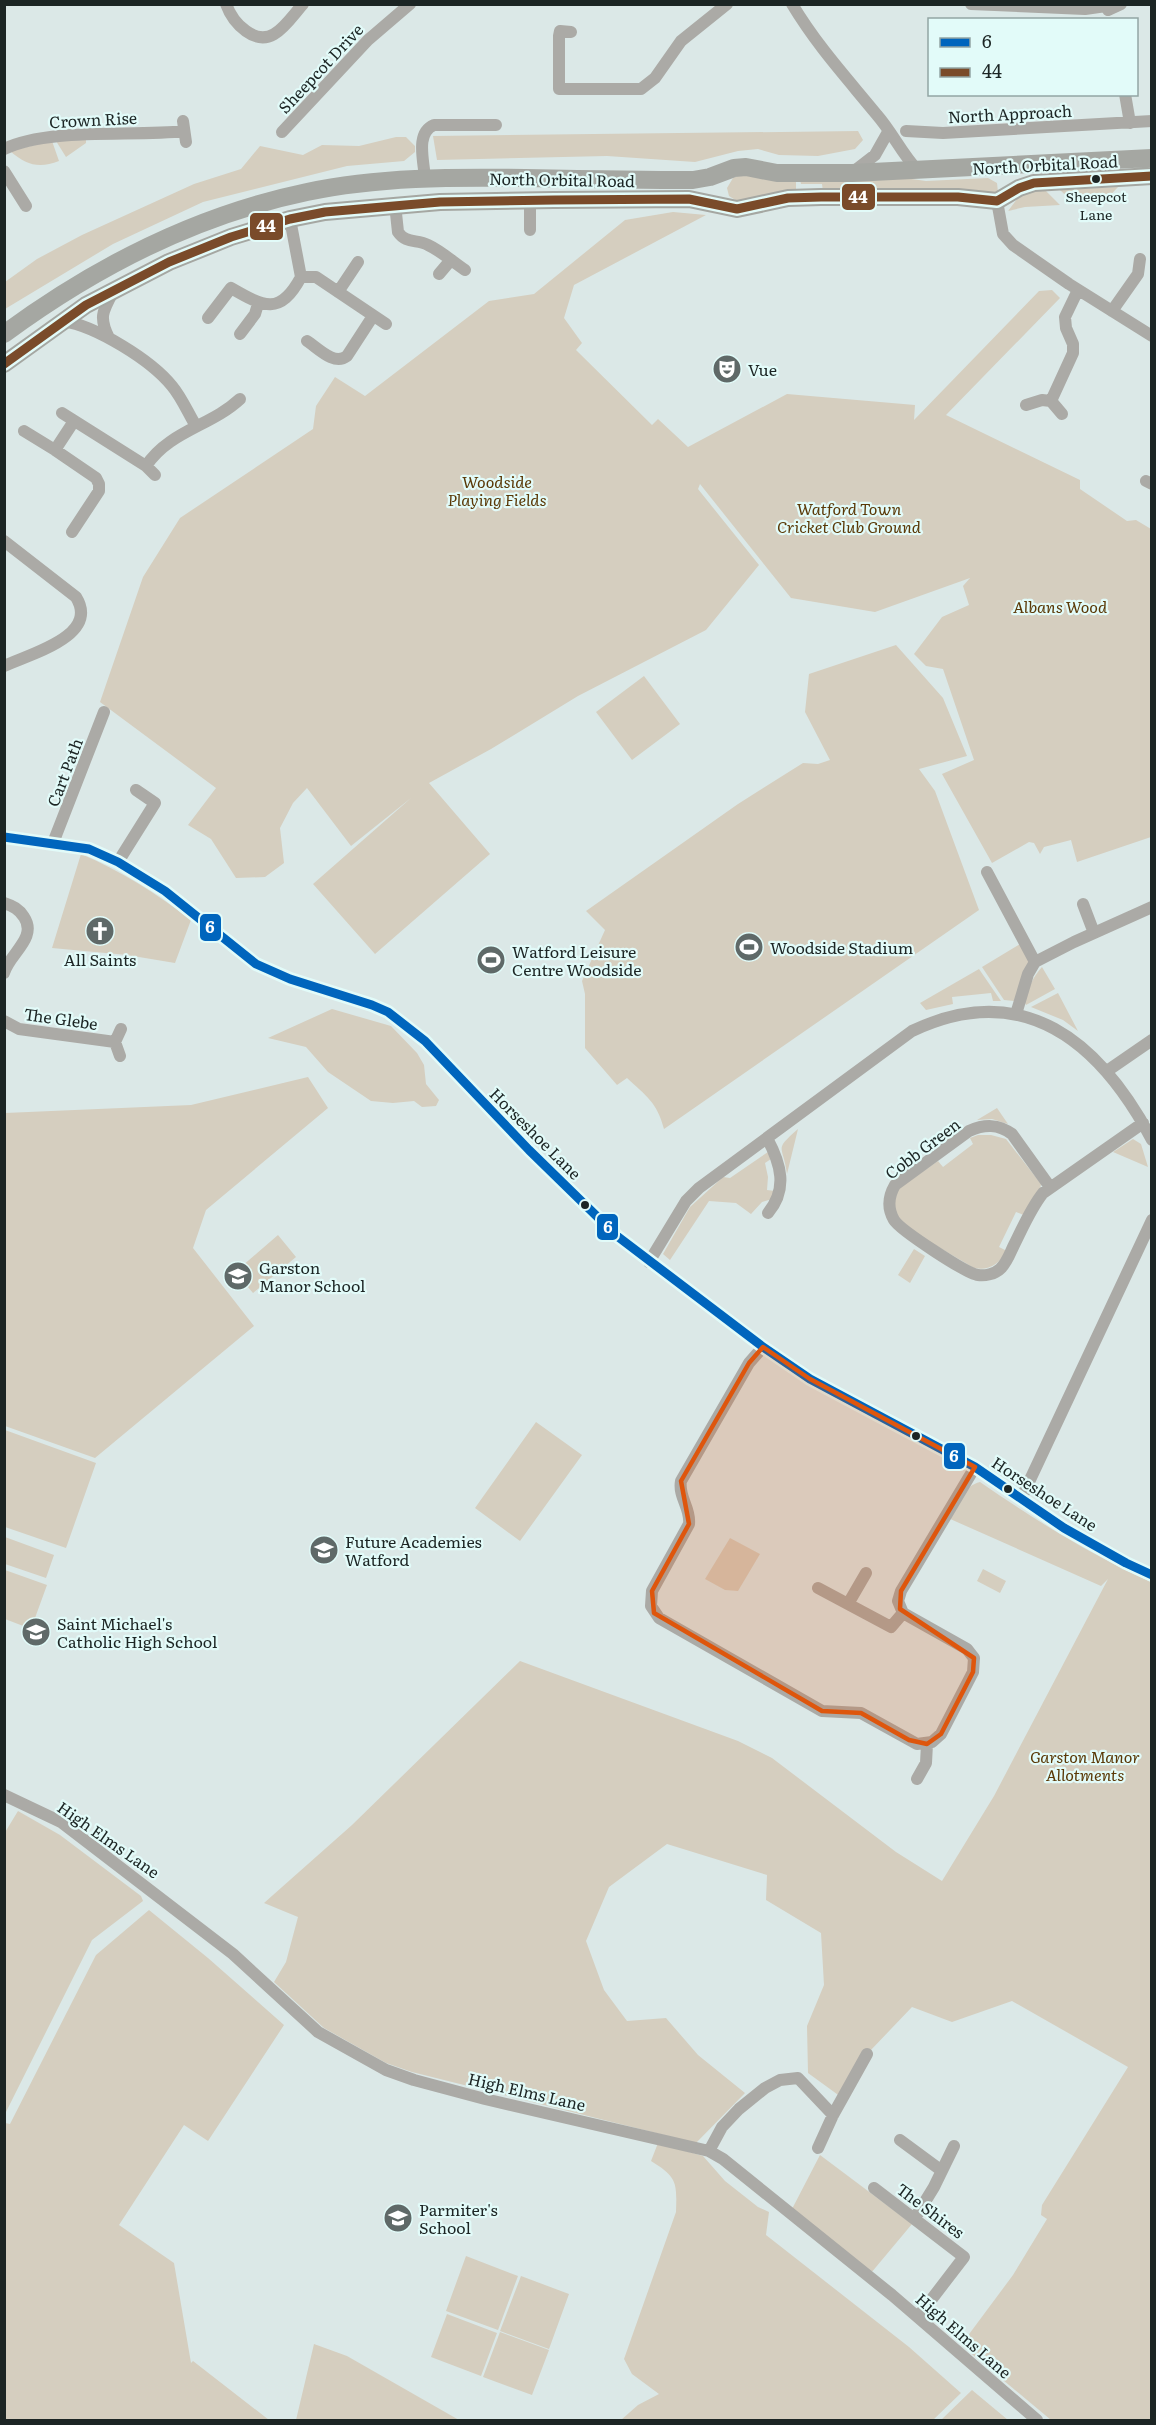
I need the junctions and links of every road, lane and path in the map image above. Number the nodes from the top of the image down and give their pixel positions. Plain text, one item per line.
1 (226, 4) edge
2 (303, 4) edge
3 (410, 4) edge
4 (727, 4) edge
5 (792, 4) edge
6 (971, 4) edge
7 (1121, 4) edge
8 (1108, 10) edge
9 (562, 29) dead end
10 (1125, 96) edge
11 (1152, 121) edge
12 (1130, 123) junction
13 (496, 125) dead end
14 (184, 131) dead end
15 (906, 131) dead end
16 (282, 132) dead end
17 (888, 132) junction
18 (4, 149) edge
19 (1152, 158) edge
20 (990, 166) junction
21 (4, 171) edge
22 (918, 171) junction
23 (719, 172) junction
24 (852, 173) junction
25 (1152, 176) edge
26 (425, 178) junction
27 (1003, 197) junction
28 (530, 200) junction
29 (395, 204) junction
30 (722, 205) junction
31 (26, 206) dead end
32 (290, 219) junction
33 (530, 230) dead end
34 (1140, 259) dead end
35 (450, 261) junction
36 (358, 262) dead end
37 (465, 270) dead end
38 (439, 274) dead end
39 (301, 277) junction
40 (115, 288) junction
41 (1078, 290) junction
42 (338, 292) junction
43 (258, 304) junction
44 (1112, 311) junction
45 (373, 316) junction
46 (208, 318) dead end
47 (63, 321) junction
48 (386, 324) dead end
49 (4, 334) edge
50 (240, 334) dead end
51 (1152, 336) edge
52 (109, 338) junction
53 (307, 340) dead end
54 (4, 364) edge
55 (240, 399) dead end
56 (1051, 401) junction
57 (1026, 405) dead end
58 (62, 413) dead end
59 (1062, 414) dead end
60 (74, 421) junction
61 (196, 426) junction
62 (24, 431) dead end
63 (55, 450) junction
64 (72, 531) dead end
65 (4, 541) edge
66 (4, 666) edge
67 (104, 712) dead end
68 (136, 790) dead end
69 (4, 837) edge
70 (53, 843) junction
71 (118, 862) junction
72 (987, 872) dead end
73 (4, 903) edge
74 (1083, 904) dead end
75 (1152, 907) edge
76 (1094, 933) junction
77 (1035, 962) junction
78 (4, 973) edge
79 (1016, 1014) junction
80 (4, 1021) edge
81 (121, 1029) dead end
82 (1152, 1040) edge
83 (115, 1042) junction
84 (120, 1056) dead end
85 (1107, 1071) junction
86 (1143, 1123) junction
87 (767, 1138) junction
88 (1152, 1140) edge
89 (1050, 1187) junction
90 (768, 1213) dead end
91 (1152, 1220) edge
92 (650, 1262) junction
93 (763, 1347) junction
94 (975, 1467) junction
95 (1021, 1499) junction
96 (866, 1573) dead end
97 (1152, 1575) edge
98 (818, 1588) dead end
99 (848, 1604) junction
100 (903, 1613) junction
101 (927, 1744) junction
102 (916, 1779) dead end
103 (4, 1795) edge
104 (867, 2054) dead end
105 (833, 2115) junction
106 (900, 2140) dead end
107 (954, 2146) dead end
108 (818, 2148) dead end
109 (709, 2151) junction
110 (942, 2171) junction
111 (874, 2188) dead end
112 (915, 2218) junction
113 (918, 2317) junction
114 (1037, 2421) edge

1 - 2 street
3 - 16 street, Sheepcot Drive
4 - 9 street
5 - 17 street
6 - 8 street
7 - 8 street
10 - 12 street
11 - 12 street, North Approach
12 - 15 street, North Approach
13 - 26 street
14 - 18 street, Crown Rise
17 - 22 street
17 - 24 street
19 - 20 highway, North Orbital Road
20 - 22 highway, North Orbital Road
20 - 27 highway
21 - 31 street
22 - 24 highway, North Orbital Road
23 - 24 highway, North Orbital Road
23 - 26 highway, North Orbital Road
23 - 30 highway
25 - 27 highway, North Orbital Road
26 - 49 highway, North Orbital Road
27 - 30 highway, North Orbital Road
27 - 41 street
28 - 29 highway, North Orbital Road
28 - 30 highway, North Orbital Road
28 - 33 street
29 - 32 highway, North Orbital Road
29 - 35 street
32 - 39 street
32 - 40 highway, North Orbital Road
34 - 44 street
35 - 37 street
35 - 38 street
36 - 42 street
39 - 42 street
39 - 43 street
40 - 47 highway, North Orbital Road
40 - 52 street
41 - 44 street
41 - 56 street
42 - 45 street
43 - 46 street
43 - 50 street
44 - 51 street
45 - 48 street
45 - 53 street
47 - 52 street
47 - 54 highway, North Orbital Road
52 - 61 street
55 - 61 street
56 - 57 street
56 - 59 street
58 - 60 street
60 - 61 street
60 - 63 street
62 - 63 street
63 - 64 street
65 - 66 street
67 - 70 street, Cart Path
68 - 71 street
69 - 70 street, Horseshoe Lane
70 - 71 street, Horseshoe Lane
71 - 92 street, Horseshoe Lane
72 - 77 street
73 - 78 street
74 - 76 street
75 - 76 street
76 - 77 street
77 - 79 street
79 - 85 street
79 - 87 street
80 - 83 street, The Glebe
81 - 83 street, The Glebe
82 - 85 street
83 - 84 street, The Glebe
85 - 86 street
86 - 88 street
86 - 89 street, Cobb Green
87 - 90 street
87 - 92 street
89 - 89 street, Cobb Green
91 - 95 street
92 - 93 street, Horseshoe Lane
93 - 94 street, Horseshoe Lane
93 - 101 street
94 - 95 street, Horseshoe Lane
94 - 100 street
95 - 97 street, Horseshoe Lane
96 - 99 street
98 - 99 street
99 - 100 street
100 - 101 street
101 - 102 street
103 - 109 street, High Elms Lane
104 - 105 street
105 - 108 street
105 - 109 street
106 - 110 street
107 - 110 street
109 - 113 street, High Elms Lane
110 - 112 street
111 - 112 street, The Shires
112 - 113 street, The Shires
113 - 114 street, High Elms Lane

